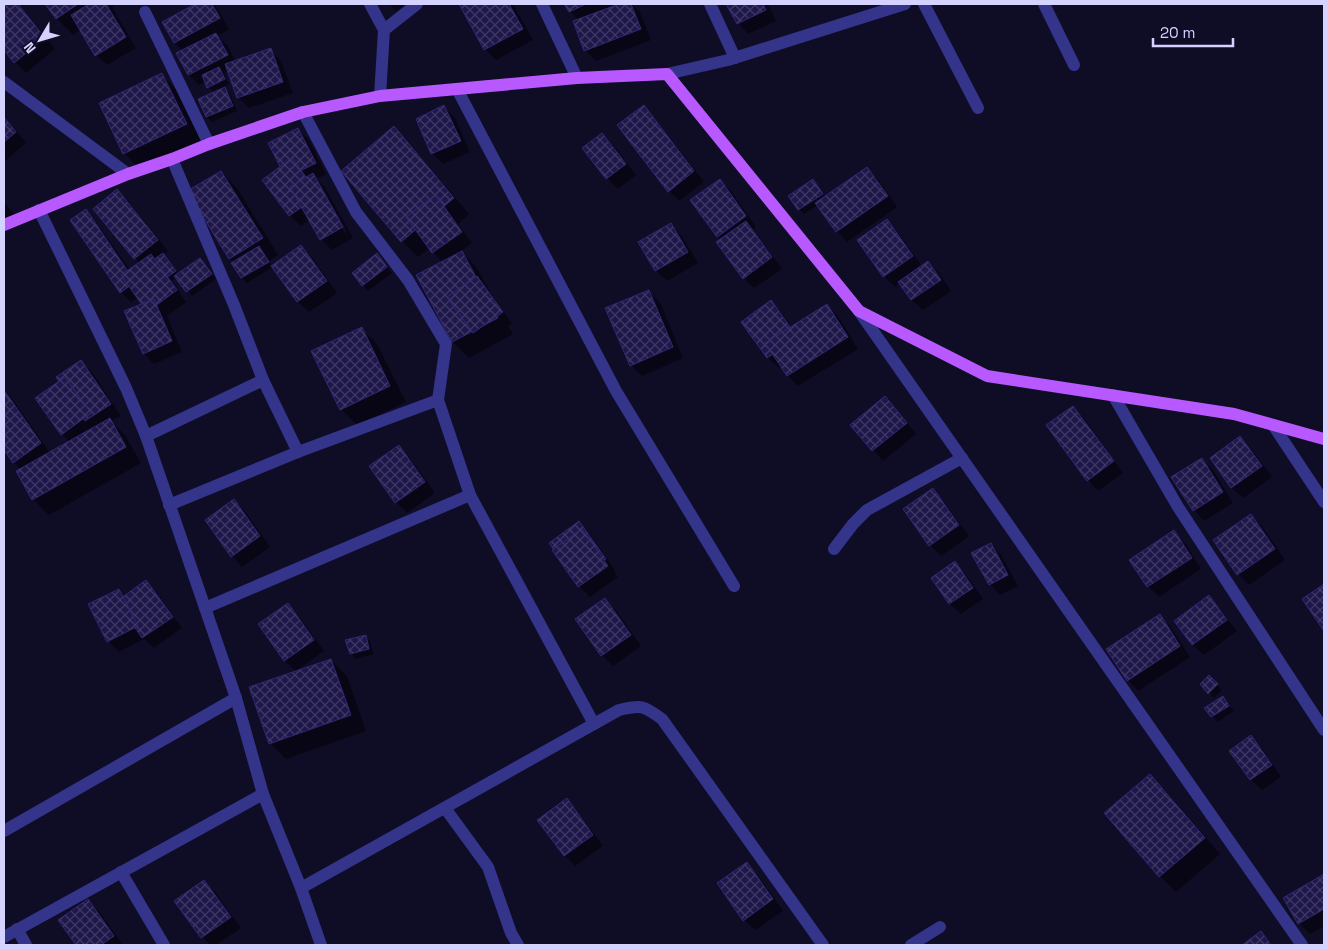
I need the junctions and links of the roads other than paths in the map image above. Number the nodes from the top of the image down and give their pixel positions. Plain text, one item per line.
1 (370, 4) edge
2 (417, 4) edge
3 (542, 4) edge
4 (710, 4) edge
5 (905, 4) edge
6 (924, 4) edge
7 (1044, 4) edge
8 (145, 12) dead end
9 (384, 30) junction
10 (735, 58) junction
11 (1074, 65) dead end
12 (668, 74) junction
13 (577, 78) junction
14 (4, 82) edge
15 (457, 89) junction
16 (380, 96) junction
17 (978, 108) dead end
18 (303, 112) junction
19 (209, 144) junction
20 (172, 159) junction
21 (128, 174) junction
22 (39, 210) junction
23 (4, 225) edge
24 (859, 311) junction
25 (263, 380) junction
26 (1113, 395) junction
27 (438, 400) junction
28 (1273, 425) junction
29 (146, 436) junction
30 (1324, 439) edge
31 (298, 452) junction
32 (962, 458) junction
33 (470, 495) junction
34 (1324, 502) edge
35 (169, 505) junction
36 (834, 549) dead end
37 (734, 586) dead end
38 (205, 608) junction
39 (236, 698) junction
40 (594, 724) junction
41 (1324, 730) edge
42 (263, 794) junction
43 (445, 808) junction
44 (4, 831) edge
45 (120, 872) junction
46 (301, 888) junction
47 (940, 927) dead end
48 (17, 929) junction
49 (4, 937) edge
50 (26, 945) edge
51 (164, 945) edge
52 (320, 945) edge
53 (518, 945) edge
54 (823, 945) edge
55 (911, 945) edge
56 (1302, 945) edge

1 - 9 street
2 - 9 street
3 - 13 street
4 - 10 street
5 - 10 street
6 - 17 street
7 - 11 street
8 - 19 street
9 - 16 street
10 - 12 street
12 - 13 main road
12 - 24 main road
13 - 15 main road
14 - 21 street
15 - 16 main road
15 - 37 street
16 - 18 main road
18 - 19 main road
18 - 27 street
19 - 20 main road
20 - 21 main road
20 - 25 street
21 - 22 main road
22 - 23 main road
22 - 29 street
24 - 26 main road
24 - 32 street
25 - 29 street
25 - 31 street
26 - 28 main road
26 - 41 street
27 - 31 street
27 - 33 street
28 - 30 main road
28 - 34 street
29 - 35 street
31 - 35 street
32 - 36 street
32 - 56 street
33 - 38 street
33 - 40 street
35 - 38 street
38 - 39 street
39 - 42 street
39 - 44 street
40 - 43 street
40 - 54 street
42 - 45 street
42 - 46 street
43 - 46 street
43 - 53 street
45 - 48 street
45 - 51 street
46 - 52 street
47 - 55 street
48 - 49 street
48 - 50 street

